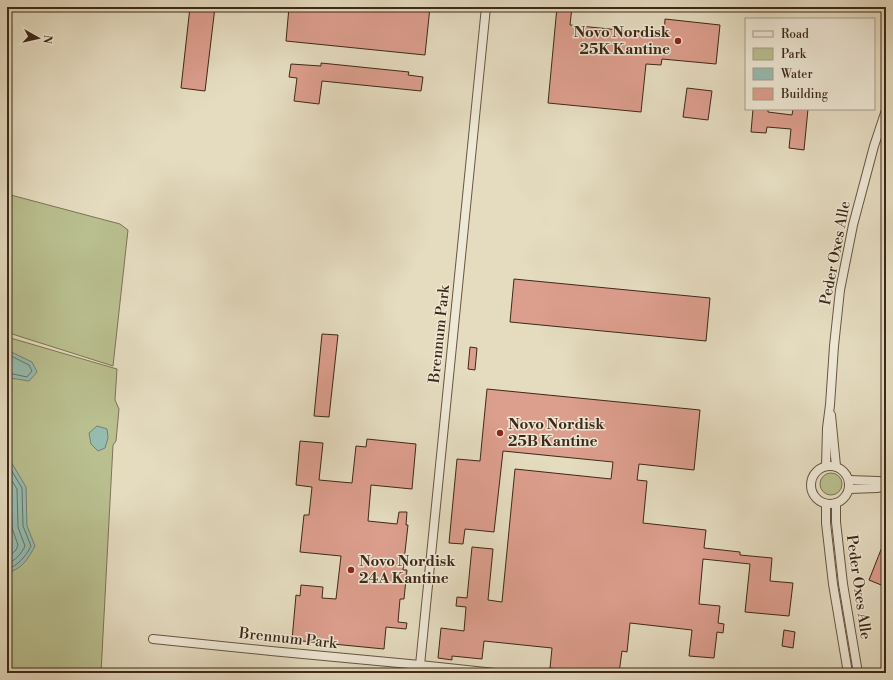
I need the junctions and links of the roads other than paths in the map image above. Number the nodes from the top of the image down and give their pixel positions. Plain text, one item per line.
1 (486, 7) edge
2 (886, 110) edge
3 (830, 405) junction
4 (826, 466) junction
5 (836, 466) junction
6 (849, 480) junction
7 (886, 482) edge
8 (886, 486) edge
9 (849, 489) junction
10 (836, 503) junction
11 (826, 504) junction
12 (153, 639) dead end
13 (420, 665) junction
14 (439, 670) edge
15 (495, 673) edge
16 (848, 673) edge
17 (858, 673) edge

1 - 13 street, Brennum Park
2 - 3 street, Peder Oxes Alle
3 - 4 street, Peder Oxes Alle
3 - 5 street, Peder Oxes Alle
4 - 5 street
4 - 11 street
5 - 6 street
6 - 7 street
6 - 9 street
8 - 9 street
9 - 10 street
10 - 11 street
10 - 17 street, Peder Oxes Alle
11 - 16 street, Peder Oxes Alle
12 - 13 street, Brennum Park
13 - 14 street, Brennum Park
14 - 15 street, Brennum Park

